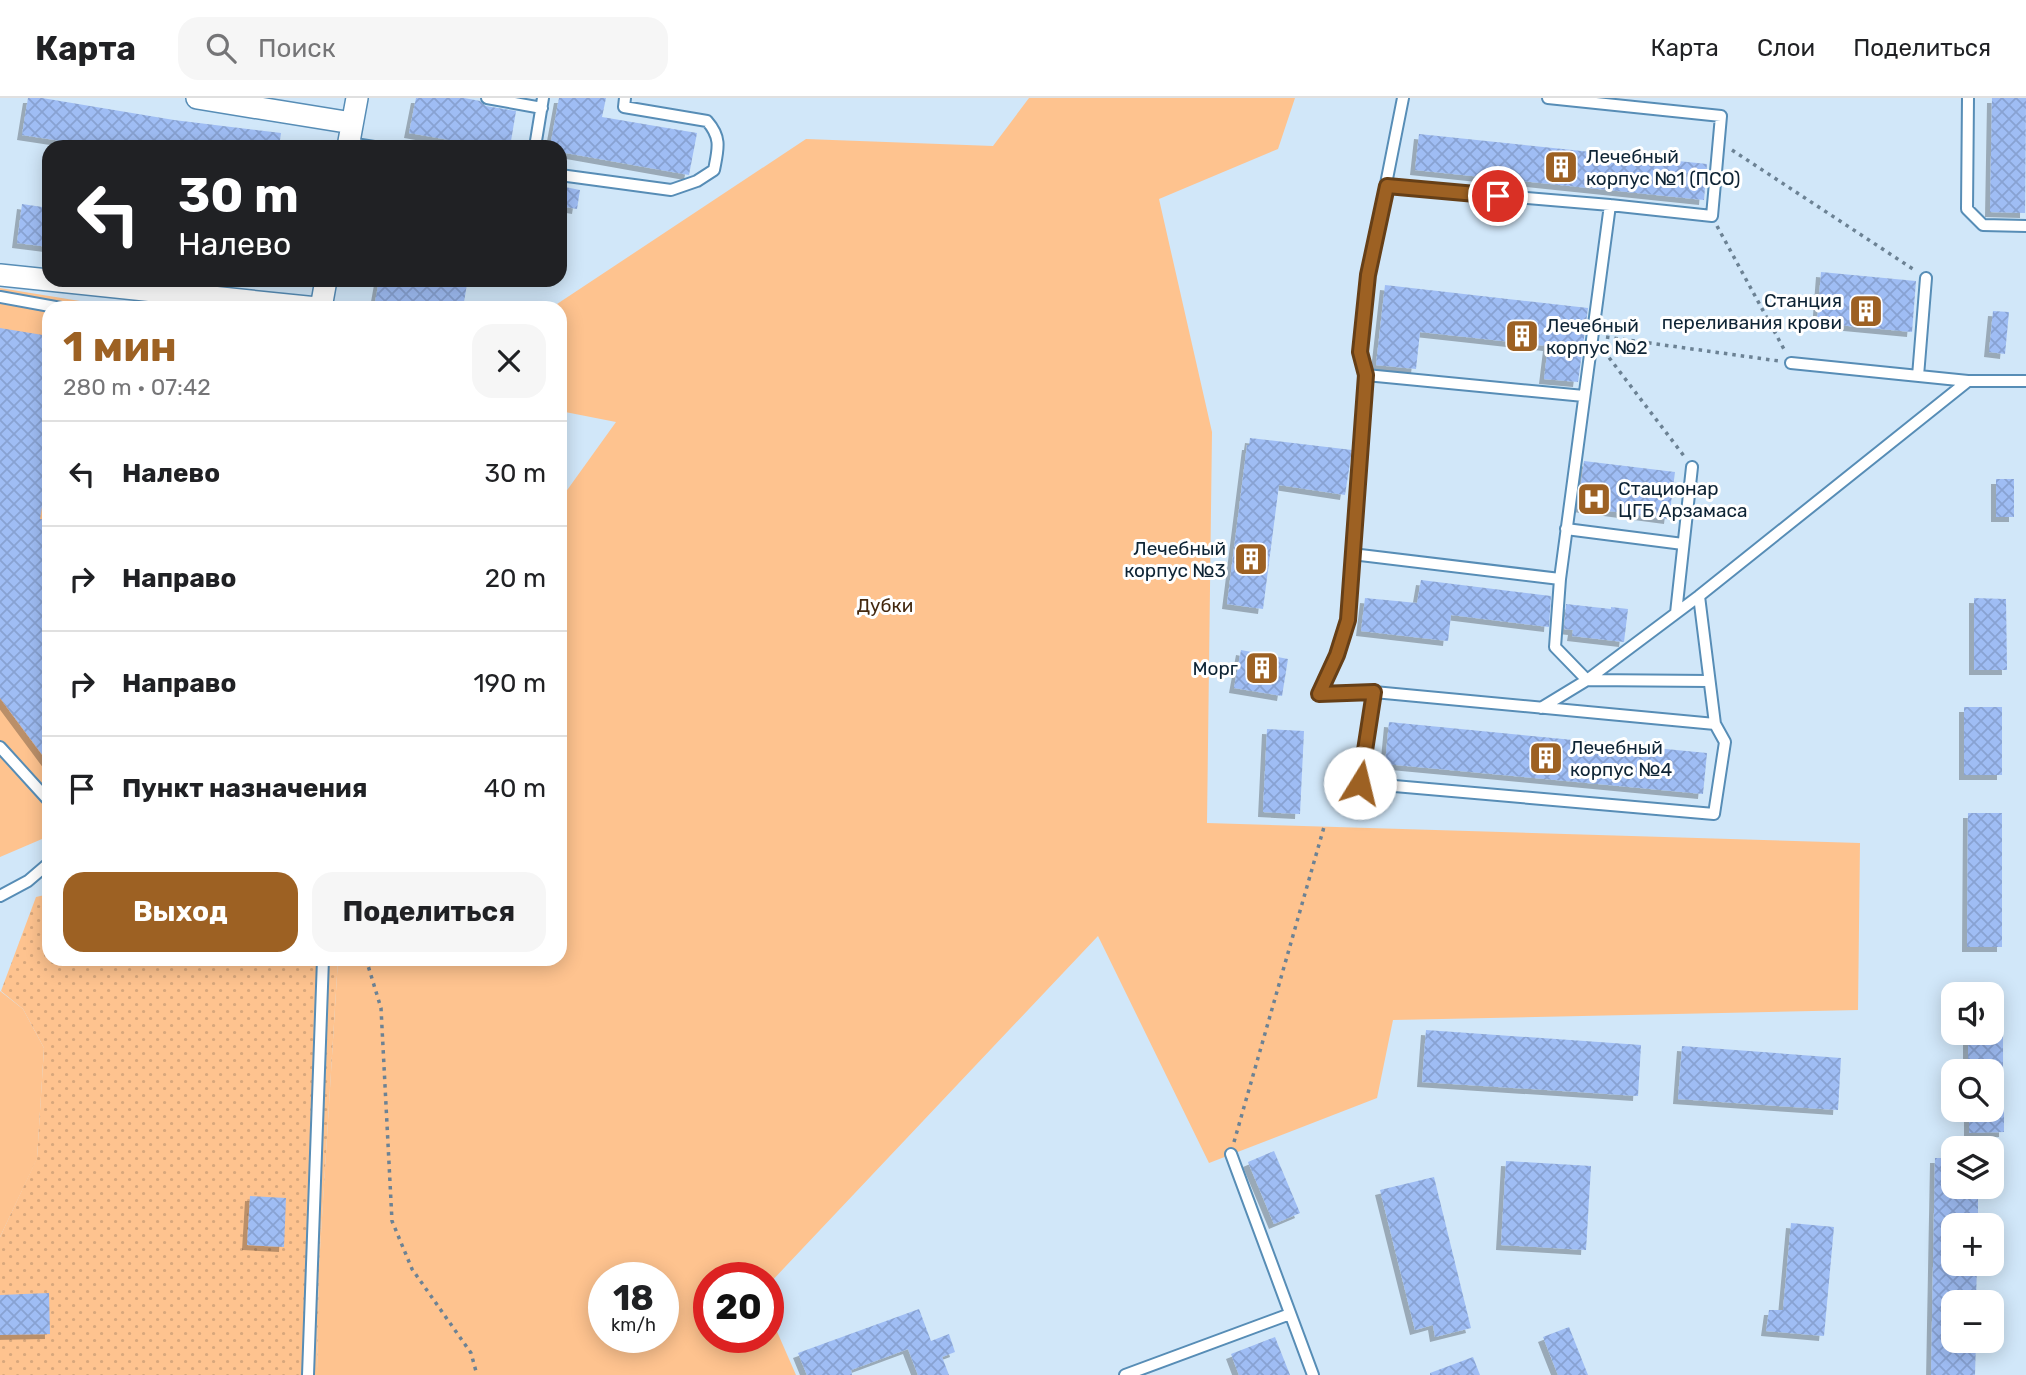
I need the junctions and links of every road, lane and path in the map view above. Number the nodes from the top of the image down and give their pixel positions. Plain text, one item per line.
1 (197, 98) edge
2 (357, 98) edge
3 (486, 98) edge
4 (625, 98) edge
5 (1403, 98) edge
6 (1548, 98) edge
7 (1968, 98) edge
8 (543, 103) edge
9 (350, 138) edge
10 (536, 140) edge
11 (1719, 141) junction
12 (567, 176) edge
13 (1387, 186) junction
14 (1609, 205) junction
15 (1712, 216) junction
16 (2026, 226) edge
17 (0, 275) edge
18 (1926, 278) joint
19 (42, 279) edge
20 (116, 287) edge
21 (0, 297) edge
22 (251, 301) edge
23 (42, 305) edge
24 (1592, 335) junction
25 (1791, 363) junction
26 (1366, 375) junction
27 (1918, 376) junction
28 (1968, 381) junction
29 (2026, 381) edge
30 (1584, 396) junction
31 (1692, 467) joint
32 (1566, 529) junction
33 (1683, 544) junction
34 (1352, 554) junction
35 (1560, 579) junction
36 (1699, 596) junction
37 (1676, 613) junction
38 (1587, 680) junction
39 (1709, 681) junction
40 (1374, 692) junction
41 (1541, 708) junction
42 (1715, 723) junction
43 (0, 747) edge
44 (42, 793) edge
45 (1324, 827) dead end
46 (42, 869) edge
47 (0, 896) edge
48 (323, 966) edge
49 (368, 966) edge
50 (1231, 1154) joint
51 (1290, 1314) junction
52 (308, 1375) edge
53 (477, 1375) edge
54 (1125, 1375) edge
55 (1312, 1375) edge

1 - 9 street
2 - 9 street
3 - 8 lane
4 - 12 lane
5 - 13 lane
6 - 11 lane
7 - 16 lane
8 - 10 lane
11 - 15 lane
11 - 18 path
13 - 14 lane
13 - 26 lane
14 - 15 lane
14 - 24 lane
15 - 25 path
17 - 19 street
18 - 27 lane
20 - 22 street
21 - 23 lane
24 - 25 path
24 - 30 lane
24 - 31 path
25 - 27 lane
26 - 30 lane
26 - 34 lane
27 - 28 lane
28 - 29 lane
28 - 36 lane
30 - 32 lane
31 - 33 lane
32 - 33 lane
32 - 35 lane
33 - 37 lane
34 - 35 lane
34 - 40 lane
35 - 38 lane
36 - 37 lane
36 - 39 lane
37 - 38 lane
38 - 39 lane
38 - 41 lane
39 - 42 lane
40 - 41 lane
40 - 42 lane
41 - 42 lane
43 - 44 lane
45 - 50 path
46 - 47 lane
48 - 52 lane
49 - 53 path
50 - 51 lane
51 - 54 lane
51 - 55 lane

